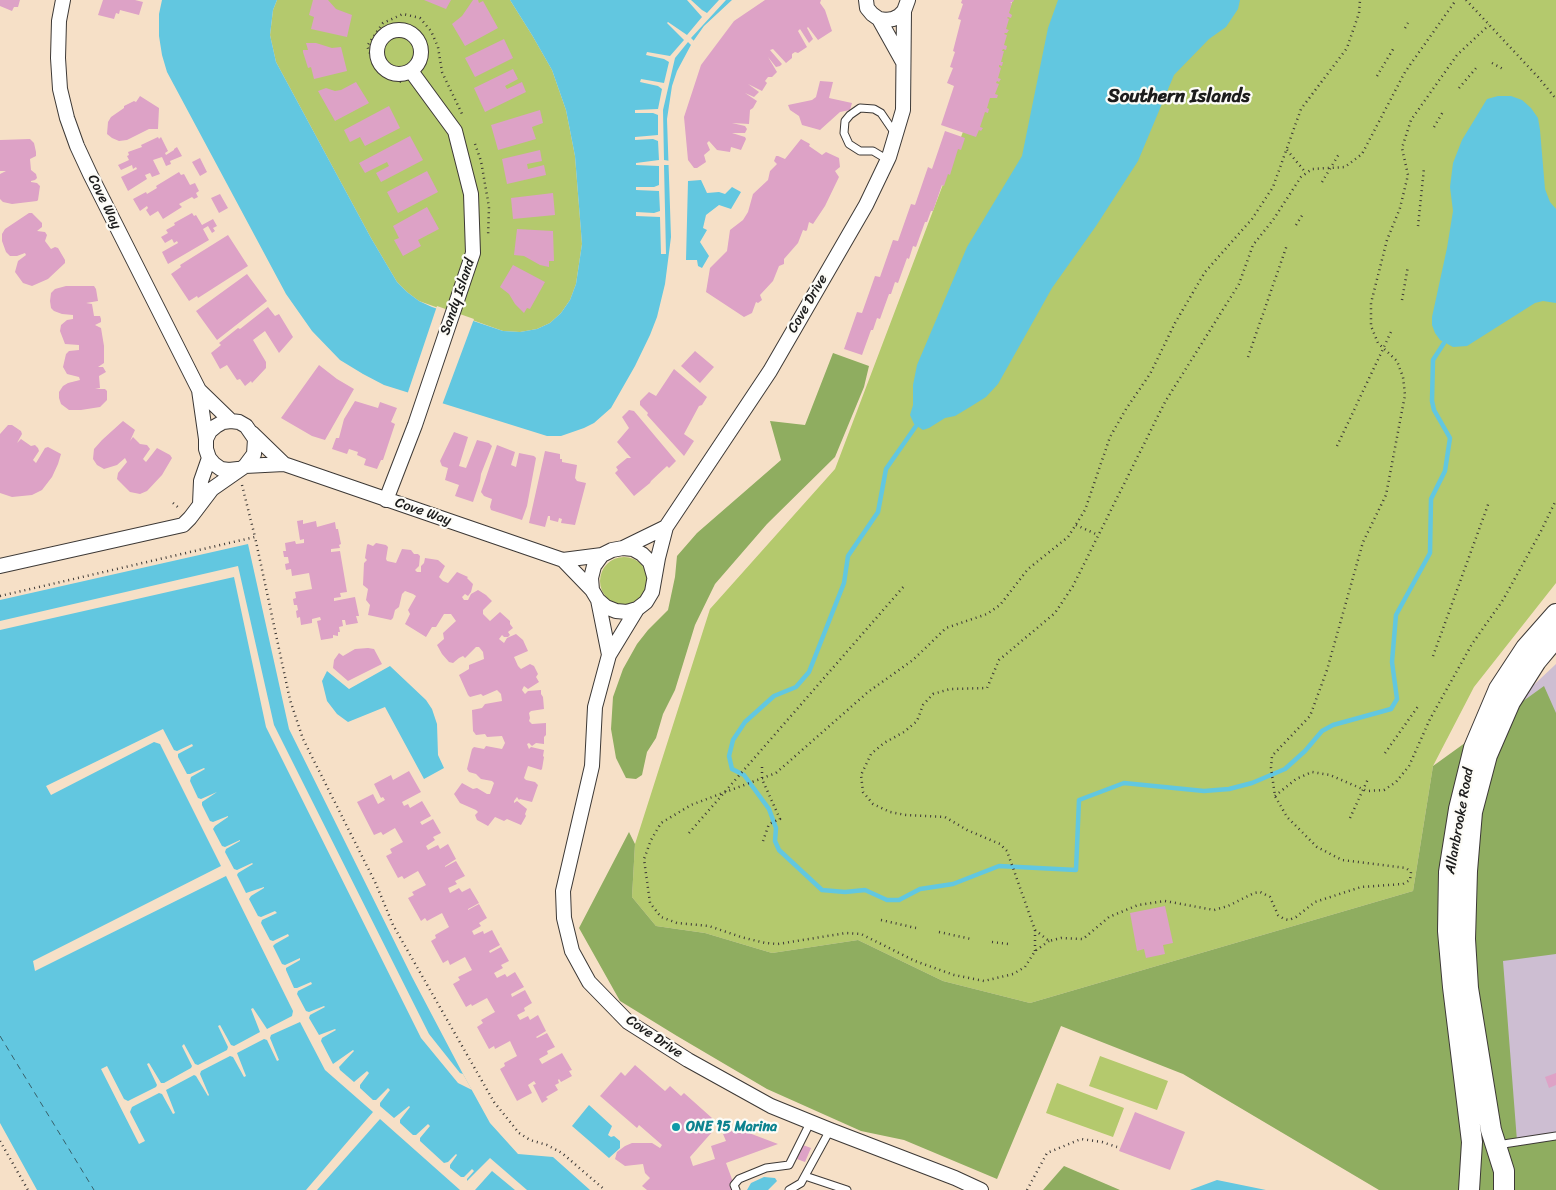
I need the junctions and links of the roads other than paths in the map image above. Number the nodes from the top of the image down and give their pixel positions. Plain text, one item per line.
1 (63, 0) edge
2 (866, 0) edge
3 (906, 5) edge
4 (879, 19) junction
5 (903, 63) junction
6 (411, 71) dead end
7 (896, 135) junction
8 (888, 160) junction
9 (198, 390) junction
10 (231, 421) junction
11 (252, 433) junction
12 (206, 439) junction
13 (208, 458) junction
14 (284, 464) junction
15 (241, 468) junction
16 (386, 500) junction
17 (200, 504) junction
18 (666, 527) junction
19 (623, 548) junction
20 (602, 555) junction
21 (562, 560) junction
22 (1, 565) edge
23 (655, 582) junction
24 (595, 595) junction
25 (637, 609) junction
26 (1556, 614) edge
27 (1556, 638) edge
28 (609, 655) junction
29 (810, 1122) junction
30 (830, 1130) junction
31 (1556, 1136) edge
32 (1496, 1145) junction
33 (805, 1176) junction
34 (736, 1190) edge
35 (790, 1190) edge
36 (847, 1190) edge
37 (981, 1190) edge
38 (1469, 1190) edge
39 (1504, 1190) edge

1 - 9 street, Cove Way
2 - 4 street, Cove Drive
3 - 4 street
3 - 5 street, Cove Drive
4 - 5 street, Cove Drive
5 - 7 street, Cove Drive
6 - 16 street, Sandy Island
7 - 8 street, Cove Drive
7 - 8 lane
8 - 18 street, Cove Drive
9 - 10 street, Cove Way
9 - 12 street, Cove Way
10 - 11 street, Cove Way
10 - 12 street
11 - 14 street, Cove Way
11 - 15 street
12 - 13 street, Cove Way
13 - 15 street, Cove Way
13 - 17 street, Cove Way
14 - 15 street, Cove Way
14 - 16 street, Cove Way
15 - 17 street
16 - 21 street, Cove Way
17 - 22 street
18 - 19 street
18 - 23 street, Cove Drive
19 - 20 street
19 - 23 street
20 - 21 street, Cove Way
20 - 24 street, Cove Drive
21 - 24 street, Cove Way
23 - 25 street, Cove Drive
24 - 25 street
24 - 28 street, Cove Drive
25 - 28 street, Cove Drive
26 - 38 street, Allanbrooke Road
27 - 32 street, Allanbrooke Road
28 - 29 street, Cove Drive
29 - 30 street, Cove Drive
29 - 34 lane
30 - 33 lane
30 - 37 street, Cove Drive
31 - 32 lane
32 - 39 street, Allanbrooke Road
33 - 35 lane
33 - 36 lane

